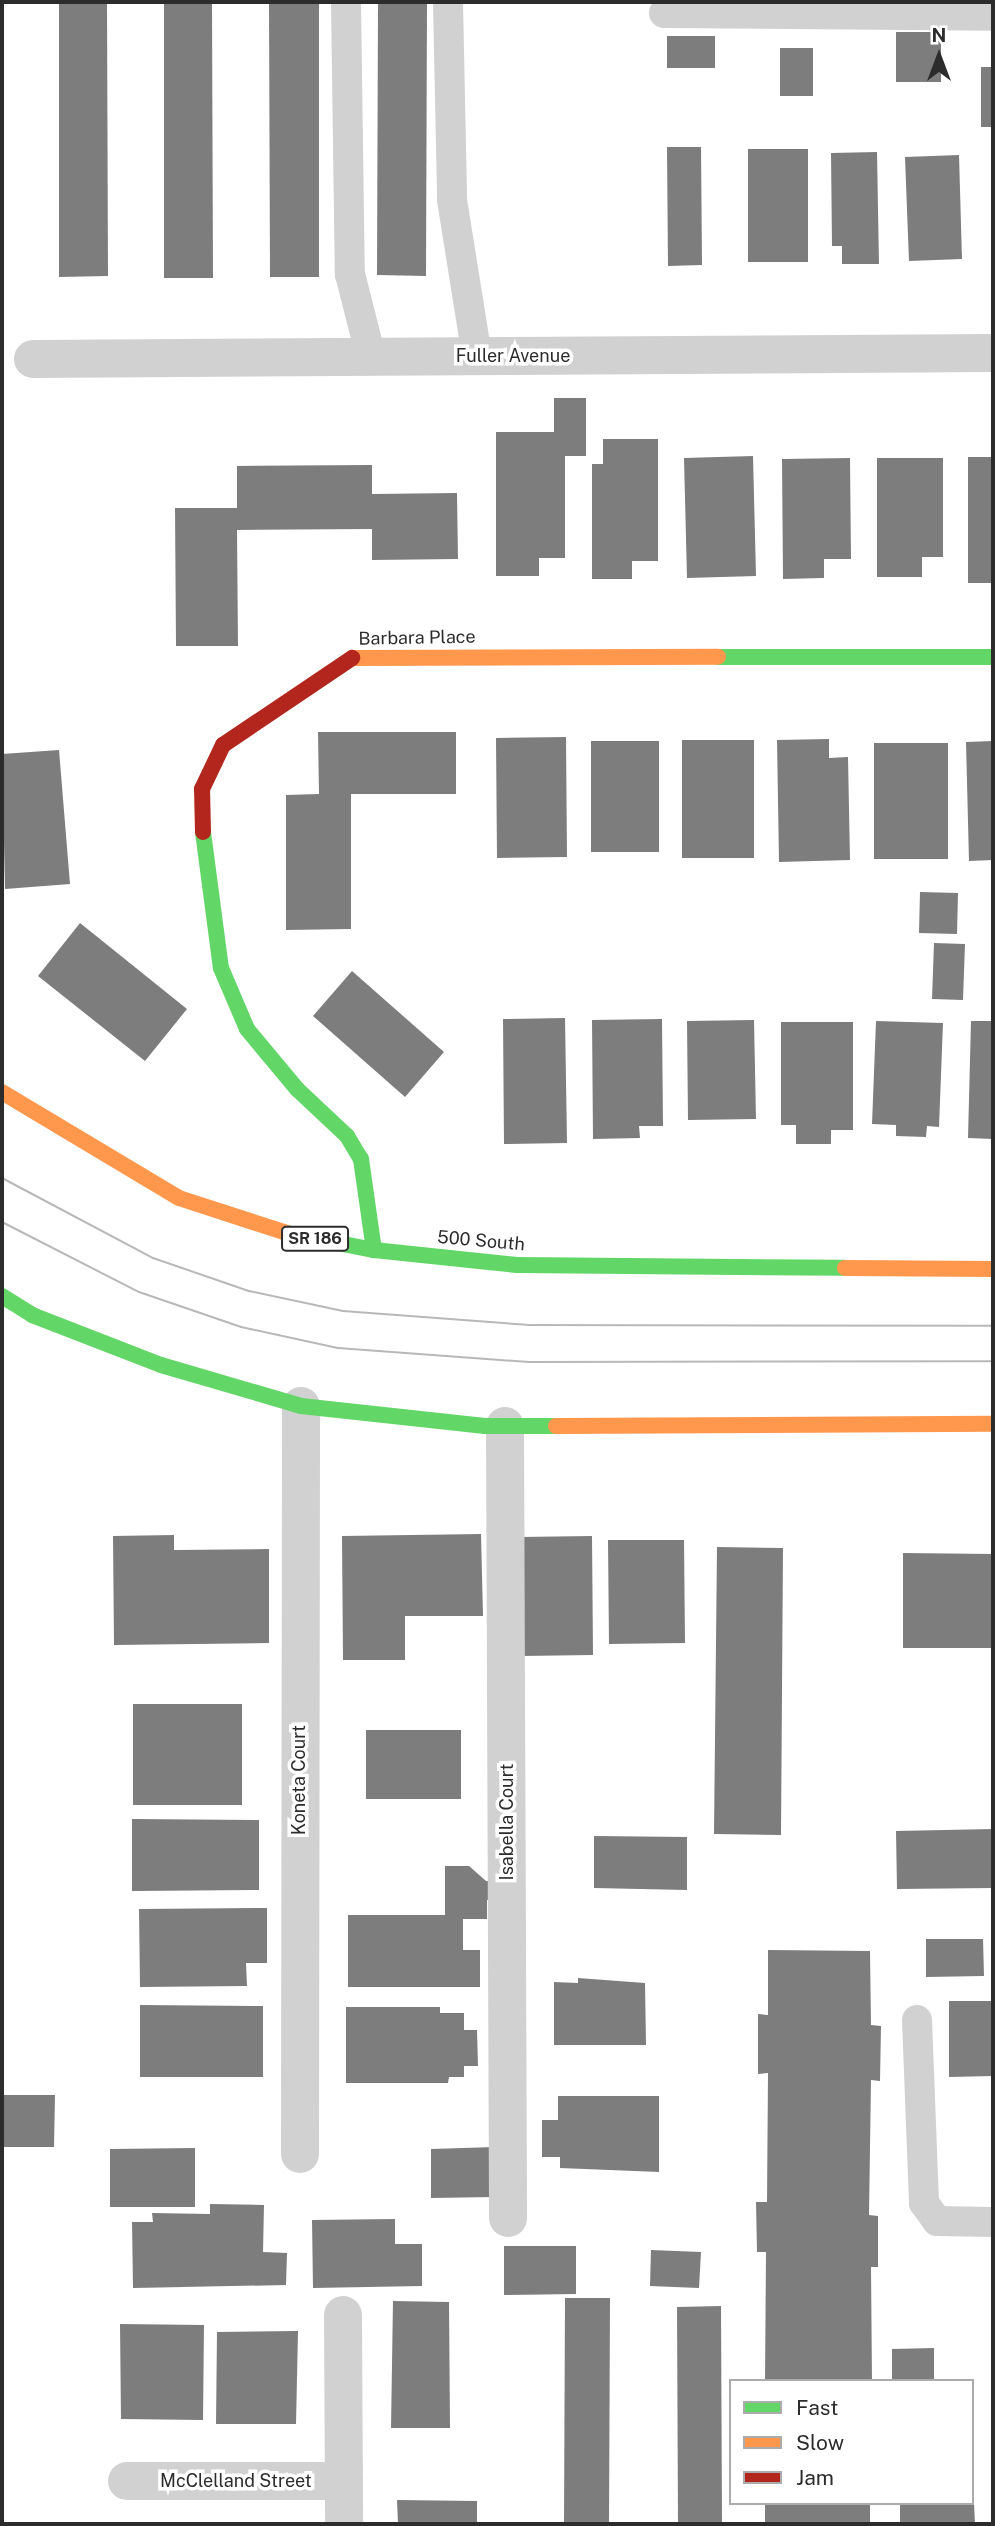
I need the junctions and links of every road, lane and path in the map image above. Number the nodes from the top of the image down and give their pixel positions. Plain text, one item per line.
1 (345, 2) edge
2 (448, 2) edge
3 (664, 13) dead end
4 (993, 16) edge
5 (993, 353) edge
6 (477, 356) junction
7 (371, 357) junction
8 (33, 359) dead end
9 (993, 657) edge
10 (2, 1092) edge
11 (374, 1250) junction
12 (993, 1269) edge
13 (2, 1296) edge
14 (301, 1406) junction
15 (993, 1424) edge
16 (505, 1426) junction
17 (917, 2020) dead end
18 (300, 2154) dead end
19 (508, 2218) dead end
20 (993, 2222) edge
21 (343, 2315) dead end
22 (127, 2481) dead end
23 (344, 2481) junction
24 (344, 2524) edge

1 - 7 lane
2 - 6 lane
3 - 4 lane
5 - 6 street, Fuller Avenue
6 - 7 street, Fuller Avenue
7 - 8 street, Fuller Avenue
9 - 11 main road, Barbara Place
10 - 11 main road, 500 South / SR 186
11 - 12 main road, 500 South / SR 186
13 - 14 main road
14 - 16 main road
14 - 18 street, Koneta Court
15 - 16 main road
16 - 19 street, Isabella Court
17 - 20 lane
21 - 23 street
22 - 23 street, McClelland Street
23 - 24 street

